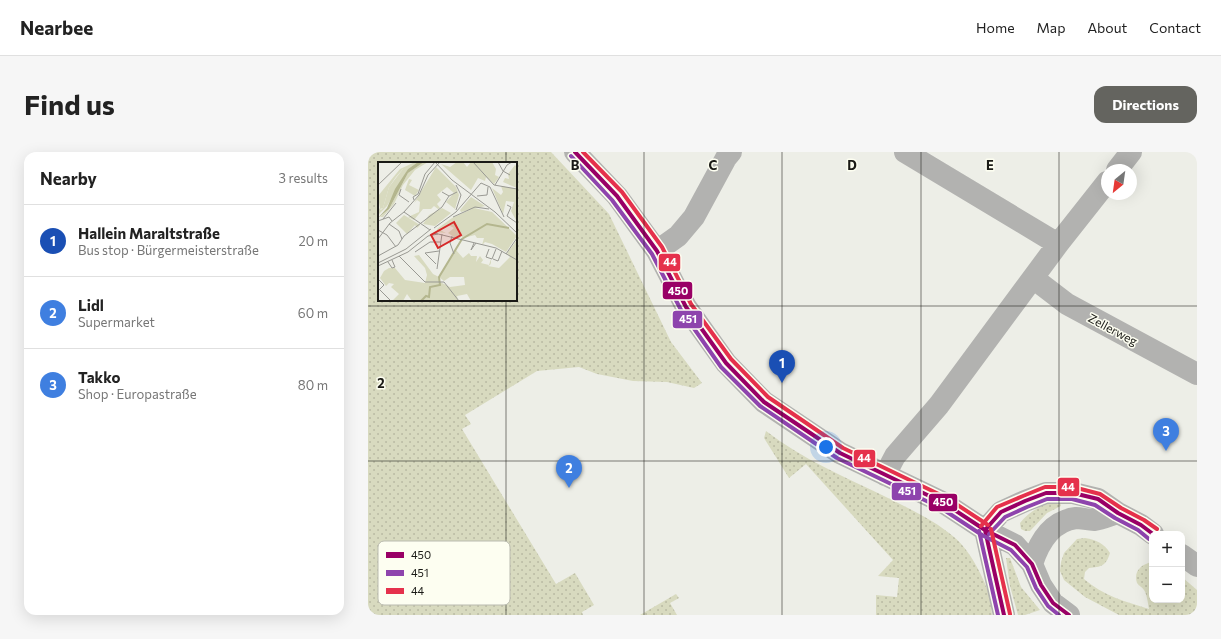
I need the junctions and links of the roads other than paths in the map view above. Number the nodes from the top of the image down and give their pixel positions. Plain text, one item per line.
1 (575, 152) edge
2 (731, 152) edge
3 (905, 152) edge
4 (1131, 152) edge
5 (1122, 164) edge
6 (1101, 190) edge
7 (1058, 244) junction
8 (657, 252) junction
9 (1033, 278) junction
10 (1197, 374) edge
11 (885, 475) junction
12 (1118, 513) junction
13 (985, 530) junction
14 (1149, 531) edge
15 (1185, 557) edge
16 (1032, 564) junction
17 (1197, 566) edge
18 (1004, 615) edge
19 (1069, 615) edge

1 - 8 street
2 - 8 street
3 - 7 street
4 - 5 street
6 - 7 street
7 - 9 street
8 - 11 street
9 - 10 street, Zellerweg
9 - 11 street
11 - 13 street
12 - 13 street
12 - 14 street
12 - 16 street
13 - 16 street
13 - 18 street
15 - 17 street
16 - 19 street

